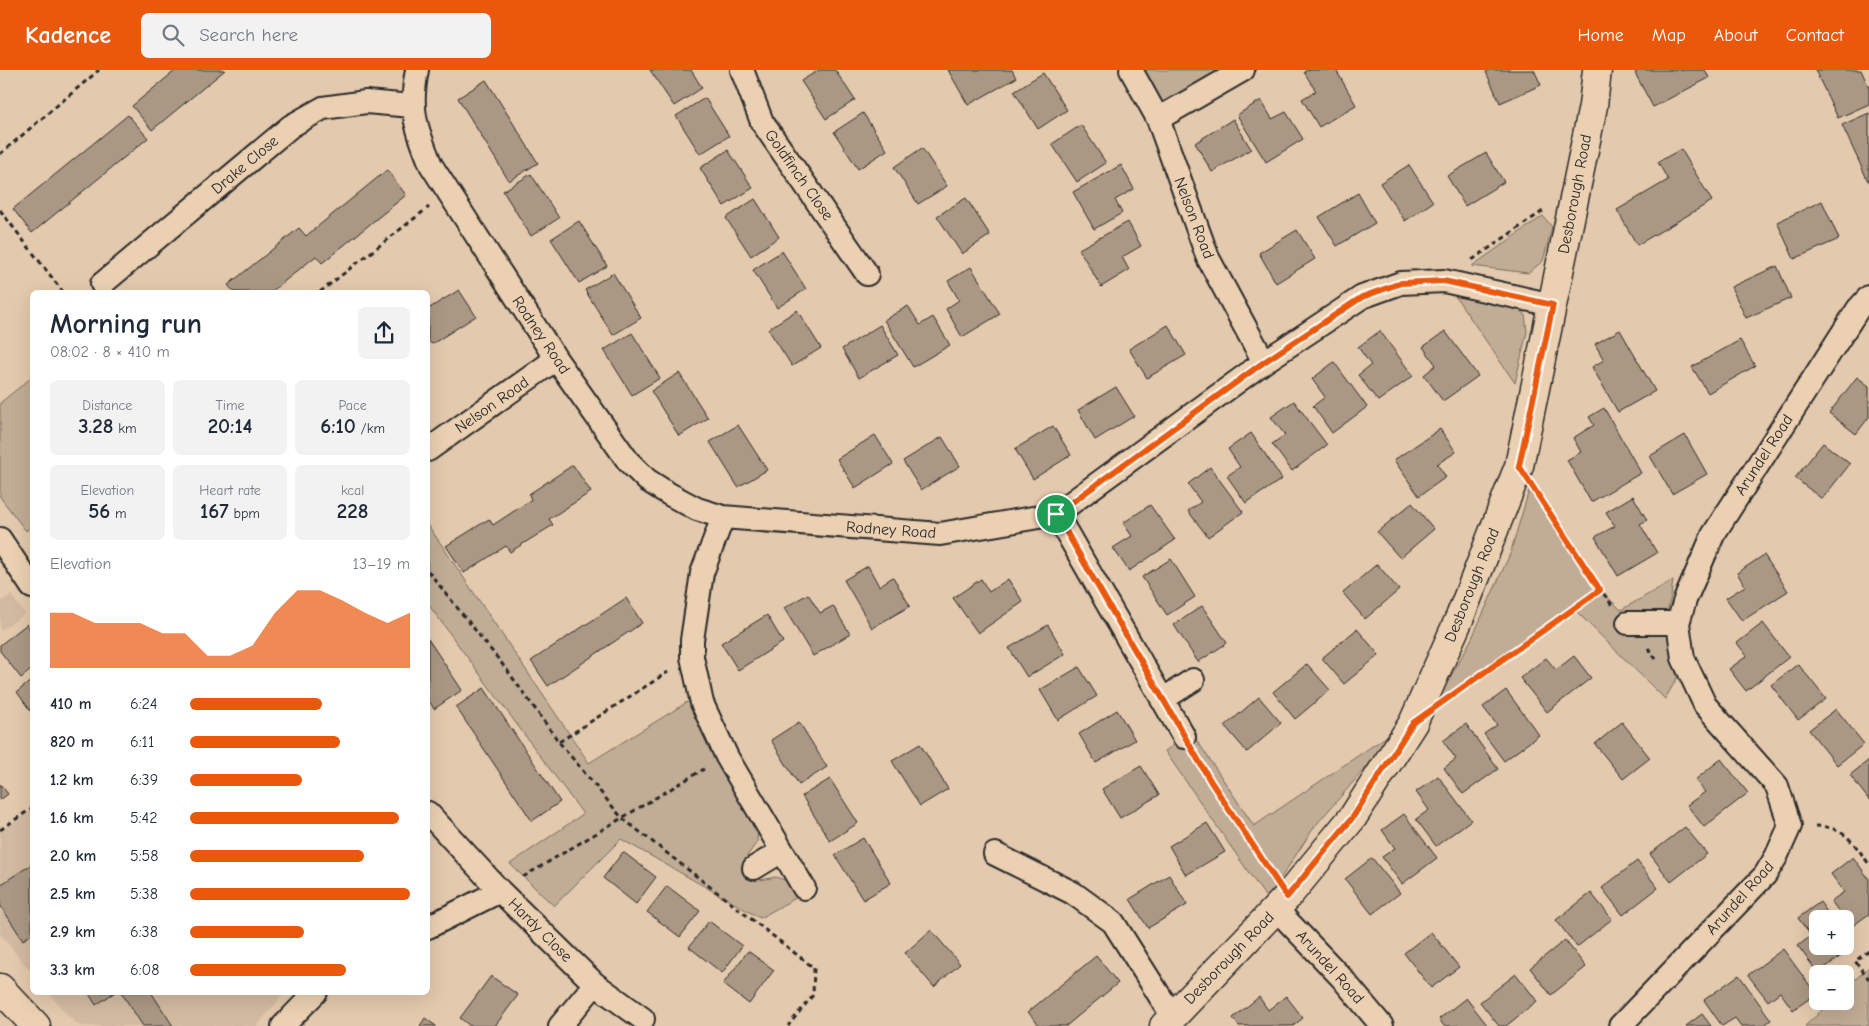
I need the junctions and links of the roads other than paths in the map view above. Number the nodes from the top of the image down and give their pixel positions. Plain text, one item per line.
1 (417, 70) edge
2 (742, 70) edge
3 (1131, 70) edge
4 (1597, 70) edge
5 (1236, 71) edge
6 (412, 106) junction
7 (1158, 119) junction
8 (867, 274) dead end
9 (102, 284) dead end
10 (1869, 297) edge
11 (1553, 305) junction
12 (556, 359) junction
13 (1264, 362) junction
14 (430, 449) edge
15 (1056, 514) junction
16 (723, 517) junction
17 (0, 539) edge
18 (30, 584) edge
19 (1628, 623) road end
20 (1678, 623) junction
21 (1193, 680) dead end
22 (1162, 700) junction
23 (1184, 737) road end
24 (430, 815) edge
25 (782, 851) junction
26 (996, 854) dead end
27 (754, 868) dead end
28 (804, 888) dead end
29 (500, 891) junction
30 (1282, 903) junction
31 (430, 926) edge
32 (595, 984) junction
33 (0, 988) edge
34 (313, 995) edge
35 (643, 1019) dead end
36 (1168, 1021) edge
37 (36, 1026) edge
38 (282, 1026) edge
39 (560, 1026) edge
40 (1382, 1026) edge
41 (1620, 1026) edge

1 - 6 street
2 - 8 street, Goldfinch Close
3 - 7 street, Nelson Road
4 - 11 street, Desborough Road
5 - 7 street
6 - 9 street, Drake Close
6 - 12 street, Rodney Road
7 - 13 street, Nelson Road
10 - 20 street, Arundel Road
11 - 13 street, Rodney Road
11 - 30 street, Desborough Road
12 - 14 street, Nelson Road
12 - 16 street, Rodney Road
13 - 15 street, Rodney Road
15 - 16 street, Rodney Road
15 - 22 street
16 - 25 street
17 - 18 street
19 - 20 street
20 - 41 street, Arundel Road
21 - 22 street
22 - 23 street
24 - 29 street
25 - 27 street
25 - 28 street
26 - 36 street, Desborough Road
29 - 31 street, Hardy Close
29 - 32 street, Hardy Close
30 - 36 street, Desborough Road
30 - 40 street, Arundel Road
32 - 35 street, Hardy Close
32 - 39 street
33 - 37 street
34 - 38 street

